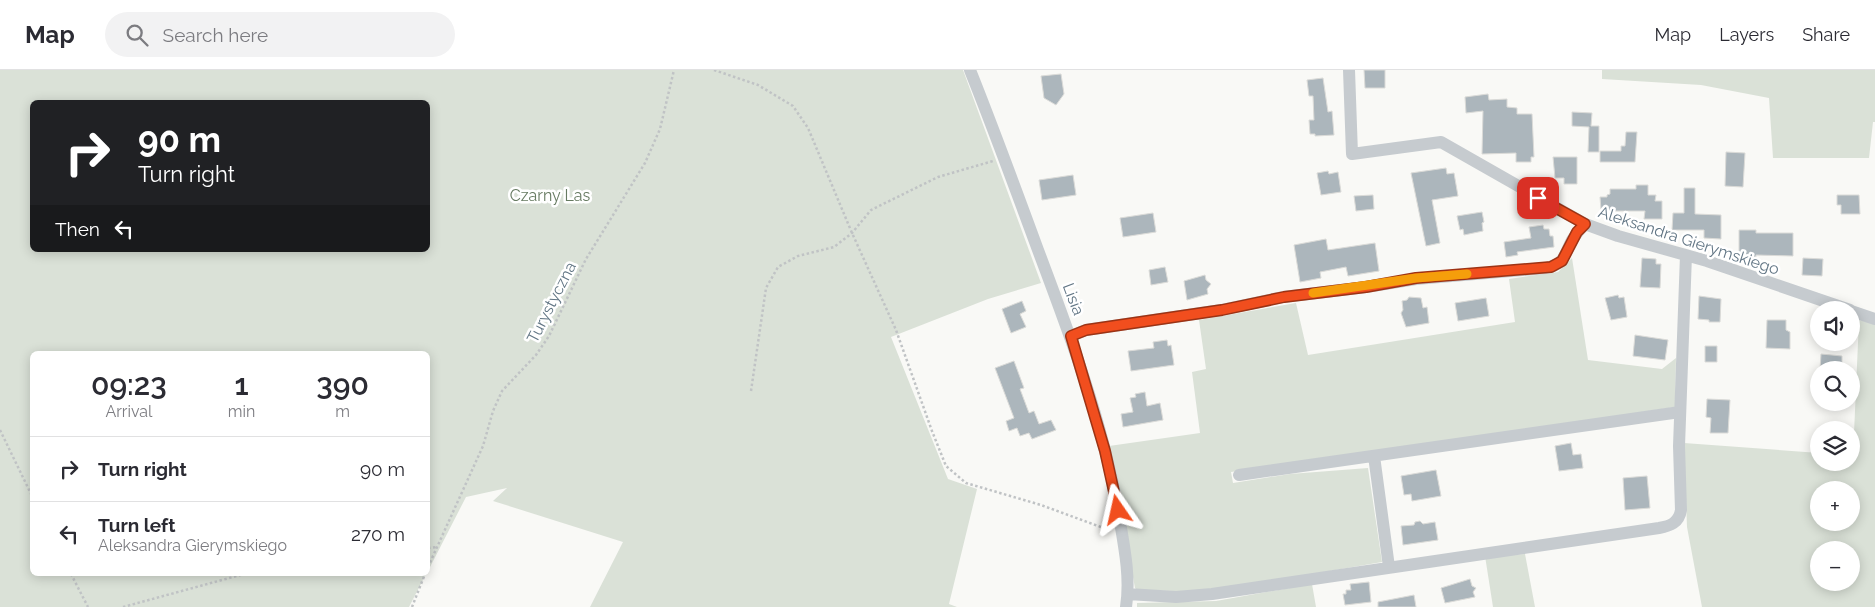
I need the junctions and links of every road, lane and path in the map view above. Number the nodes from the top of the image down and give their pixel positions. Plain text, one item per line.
1 (674, 70) edge
2 (714, 70) edge
3 (970, 70) edge
4 (1349, 70) edge
5 (1004, 158) junction
6 (1585, 224) junction
7 (852, 234) junction
8 (1686, 255) junction
9 (1823, 301) edge
10 (1860, 314) edge
11 (1875, 319) edge
12 (1071, 336) junction
13 (751, 391) dead end
14 (1680, 412) junction
15 (0, 430) edge
16 (1374, 456) junction
17 (1239, 475) dead end
18 (30, 492) edge
19 (1121, 535) junction
20 (438, 547) junction
21 (430, 548) edge
22 (430, 563) edge
23 (1389, 567) junction
24 (72, 576) edge
25 (237, 576) edge
26 (424, 576) edge
27 (1127, 601) edge
28 (88, 607) edge
29 (123, 607) edge
30 (412, 607) edge

1 - 20 path, Turystyczna
2 - 7 path
3 - 5 street, Lisia
4 - 6 street, Aleksandra Gierymskiego
5 - 7 path
5 - 12 street, Lisia
6 - 8 street, Aleksandra Gierymskiego
6 - 12 street
7 - 13 path
7 - 19 path
8 - 9 street, Aleksandra Gierymskiego
8 - 14 street
10 - 11 street, Aleksandra Gierymskiego
12 - 19 street, Lisia
14 - 16 street
14 - 23 street
15 - 18 path
16 - 17 street
16 - 23 street
19 - 27 street, Lisia
20 - 21 path
20 - 22 path, Turystyczna
23 - 27 street
24 - 28 path
25 - 29 path
26 - 30 path

